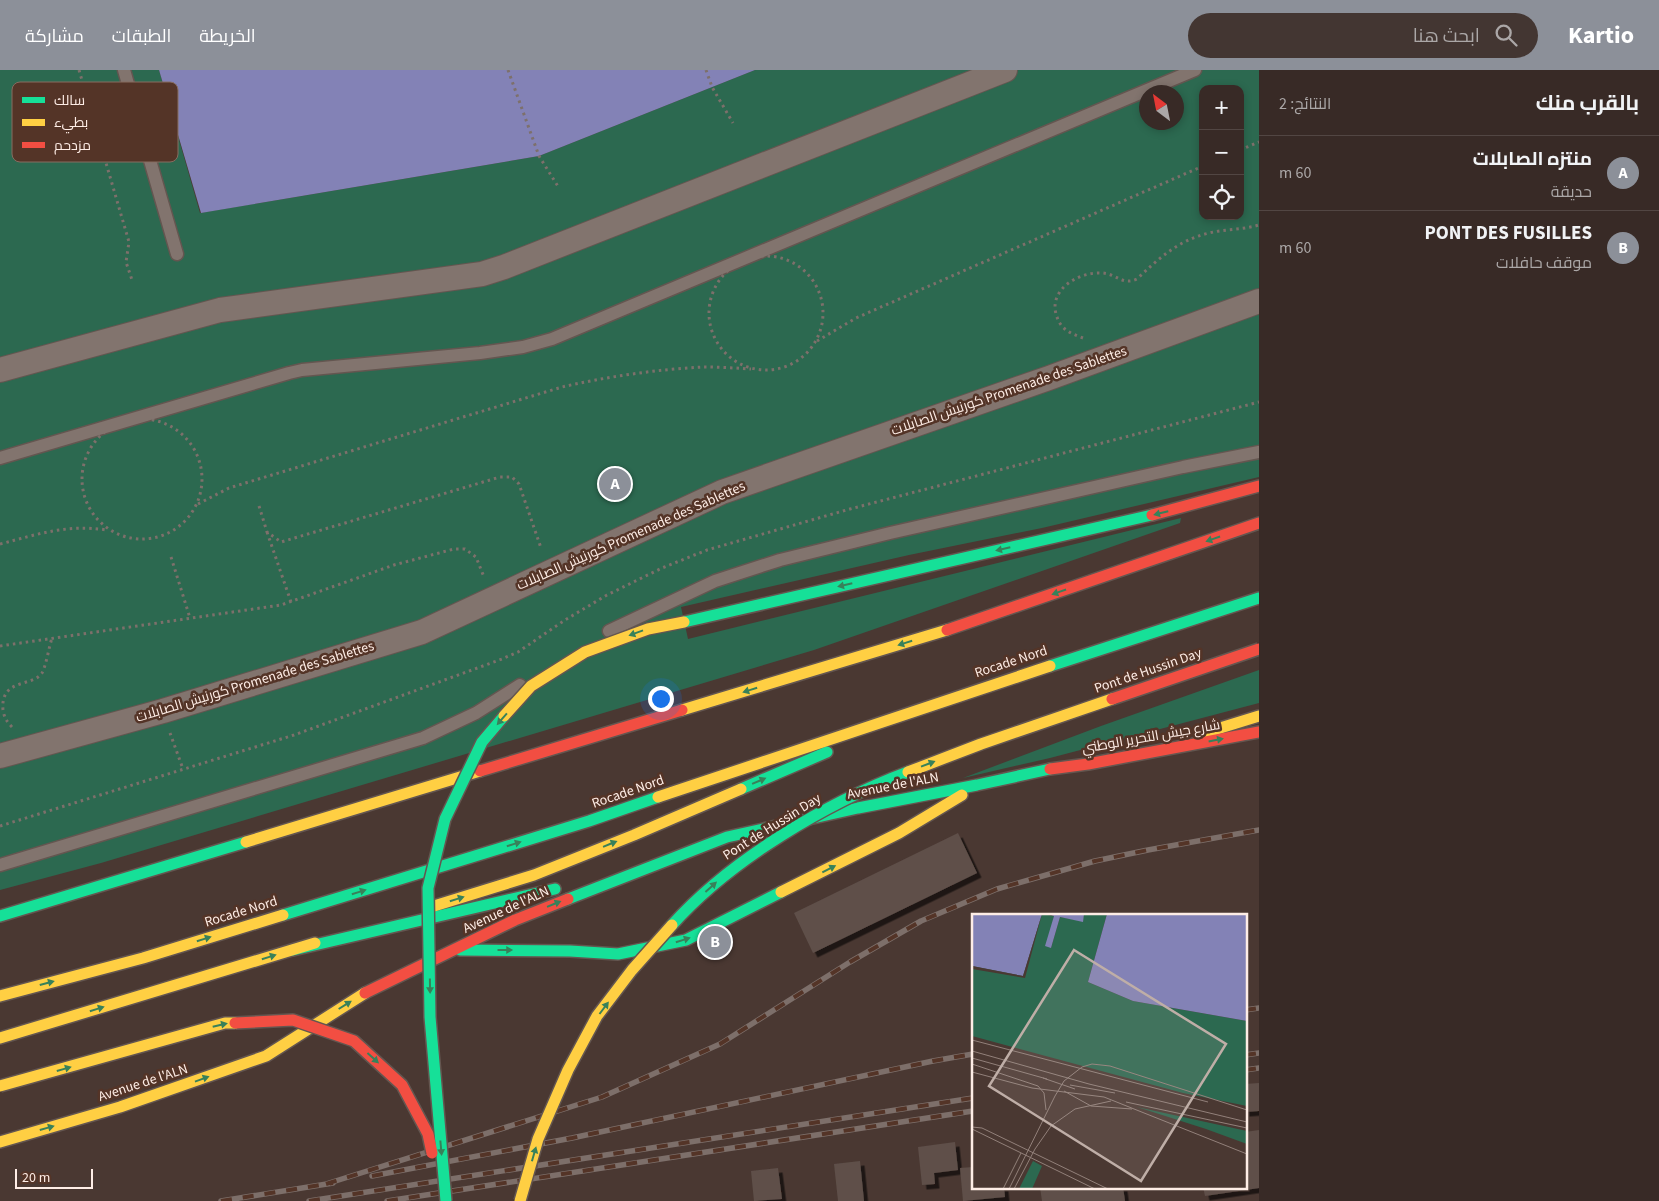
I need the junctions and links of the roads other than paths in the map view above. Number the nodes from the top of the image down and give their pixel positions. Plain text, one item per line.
1 (1005, 70) edge
2 (1195, 70) edge
3 (150, 162) edge
4 (177, 254) dead end
5 (1259, 301) edge
6 (0, 370) edge
7 (1259, 452) edge
8 (0, 458) edge
9 (1259, 486) edge
10 (1259, 523) edge
11 (1259, 598) edge
12 (1259, 649) edge
13 (958, 695) junction
14 (1259, 716) edge
15 (1259, 732) edge
16 (0, 756) edge
17 (1047, 769) junction
18 (977, 785) junction
19 (727, 837) junction
20 (0, 865) edge
21 (0, 916) edge
22 (293, 950) junction
23 (456, 950) junction
24 (0, 996) edge
25 (0, 1038) edge
26 (0, 1086) edge
27 (0, 1142) edge
28 (440, 1201) edge
29 (446, 1201) edge
30 (520, 1201) edge

1 - 6 street
2 - 8 lane
3 - 4 lane
5 - 16 street, كورنيش الصابلات Promenade des Sablettes
7 - 20 lane
9 -> 29 main road, bridge
10 -> 21 main road
11 - 13 main road, Rocade Nord
30 -> 12 main road, Pont de Hussin Day, bridge
22 -> 13 main road
24 -> 13 main road, Rocade Nord
14 - 17 main road
17 -> 15 main road, شارع جيش التحرير الوطني
17 - 18 main road, Avenue de l'ALN
18 - 19 main road, Avenue de l'ALN
23 -> 18 main road
19 - 22 main road
23 -> 19 main road, Avenue de l'ALN
25 -> 22 main road
27 -> 23 main road, Avenue de l'ALN
26 -> 28 main road, bridge

